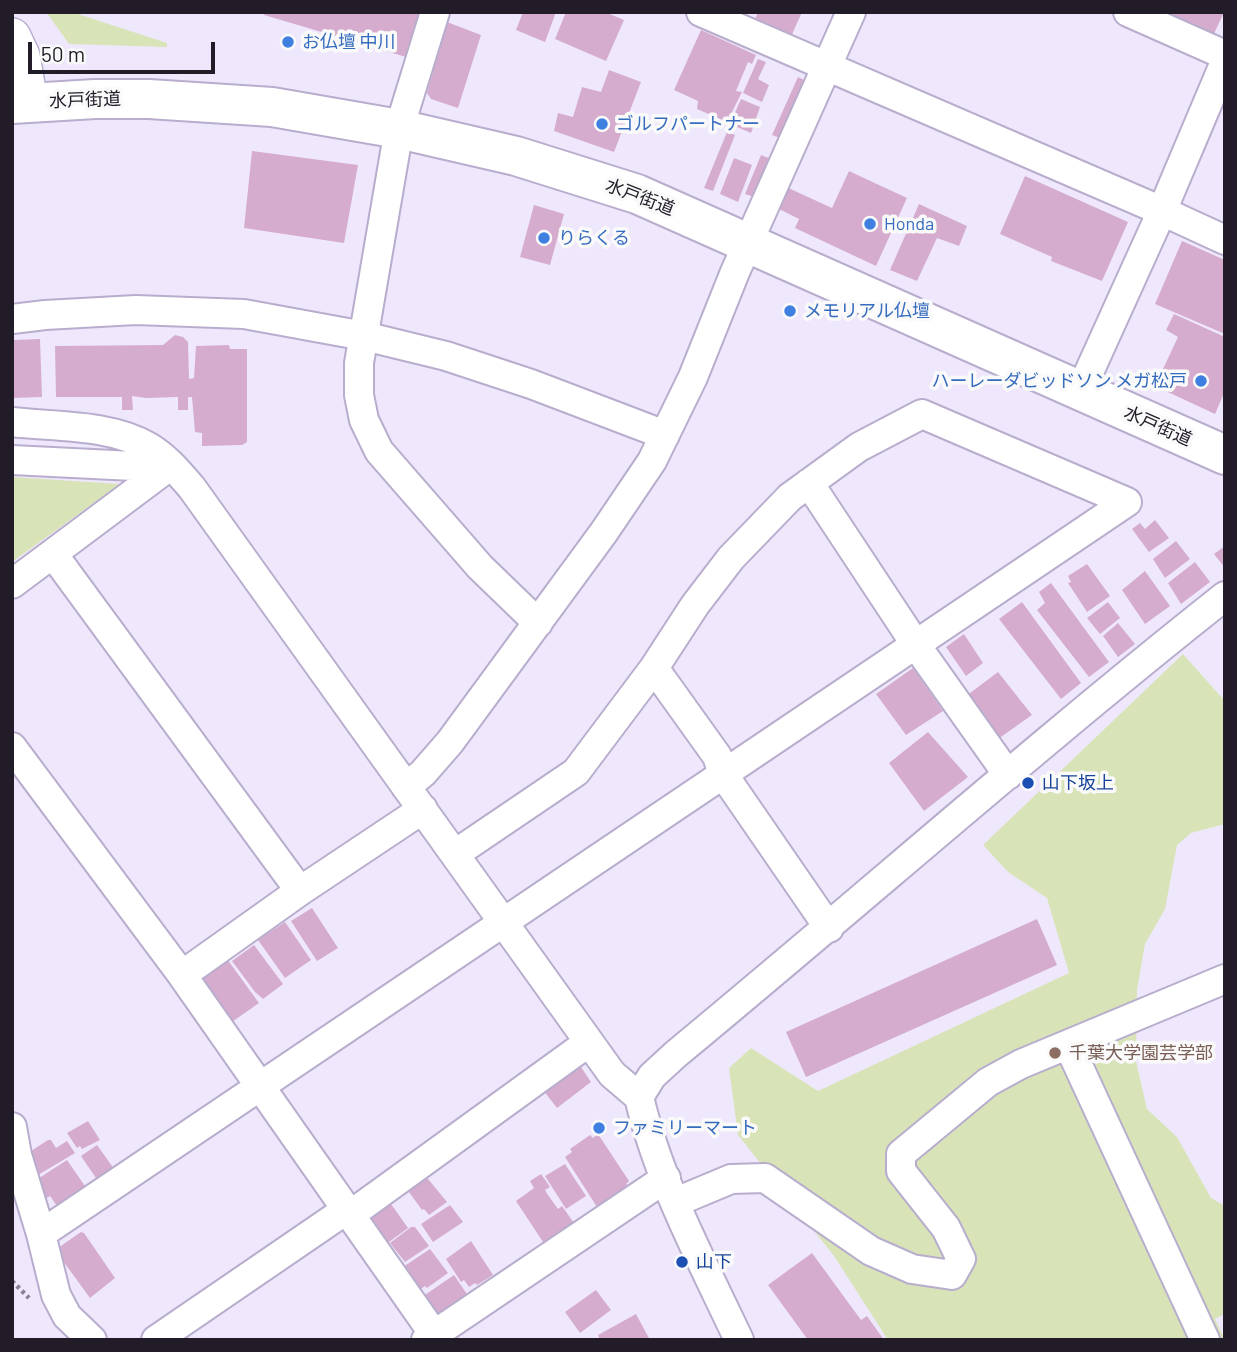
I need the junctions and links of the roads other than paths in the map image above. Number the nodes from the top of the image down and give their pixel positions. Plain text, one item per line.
1 (435, 12) edge
2 (701, 12) edge
3 (850, 12) edge
4 (1128, 12) edge
5 (12, 37) edge
6 (1225, 55) edge
7 (1225, 62) edge
8 (826, 67) junction
9 (20, 103) edge
10 (399, 129) junction
11 (1162, 211) junction
12 (1225, 240) edge
13 (749, 242) junction
14 (12, 319) edge
15 (364, 336) junction
16 (1080, 392) junction
17 (12, 422) edge
18 (666, 435) junction
19 (1225, 455) edge
20 (12, 460) edge
21 (170, 468) junction
22 (809, 483) junction
23 (53, 554) junction
24 (12, 583) edge
25 (1225, 596) edge
26 (538, 624) junction
27 (916, 645) junction
28 (654, 668) junction
29 (17, 764) edge
30 (723, 774) junction
31 (1008, 775) junction
32 (406, 787) junction
33 (423, 809) junction
34 (455, 854) junction
35 (300, 891) junction
36 (504, 923) junction
37 (829, 928) junction
38 (182, 975) junction
39 (1225, 979) edge
40 (589, 1042) junction
41 (1069, 1045) junction
42 (261, 1088) junction
43 (639, 1097) junction
44 (12, 1127) edge
45 (671, 1190) junction
46 (348, 1213) junction
47 (41, 1234) junction
48 (1209, 1337) edge
49 (433, 1338) edge
50 (92, 1340) edge
51 (156, 1340) edge
52 (739, 1340) edge

1 - 10 street
2 - 8 street
3 - 8 street
4 - 6 street
5 - 9 main road
7 - 11 street
8 - 11 street
8 - 13 street
9 - 10 highway, 水戸街道
10 - 13 highway, 水戸街道
10 - 15 street
11 - 12 street
11 - 16 street
13 - 16 highway, 水戸街道
13 - 18 street
14 - 15 street
15 - 18 street
15 - 26 street
16 - 19 highway, 水戸街道
17 - 21 street
18 - 26 street
20 - 21 street
21 - 23 street
21 - 32 street
22 - 27 street
22 - 27 street
22 - 28 street
23 - 24 street
23 - 35 street
25 - 31 street
26 - 32 street
27 - 30 street
27 - 31 street
28 - 30 street
28 - 34 street
29 - 38 street
30 - 36 street
30 - 37 street
31 - 37 street
32 - 33 street
33 - 34 street
33 - 35 street
34 - 36 street
35 - 38 street
36 - 40 street
36 - 42 street
37 - 43 street
38 - 42 street
39 - 41 street
40 - 43 street
40 - 46 street
41 - 45 street
41 - 48 street
42 - 46 street
42 - 47 street
43 - 45 street
44 - 47 street
45 - 49 street
45 - 52 street
46 - 49 street
46 - 51 street
47 - 50 street

